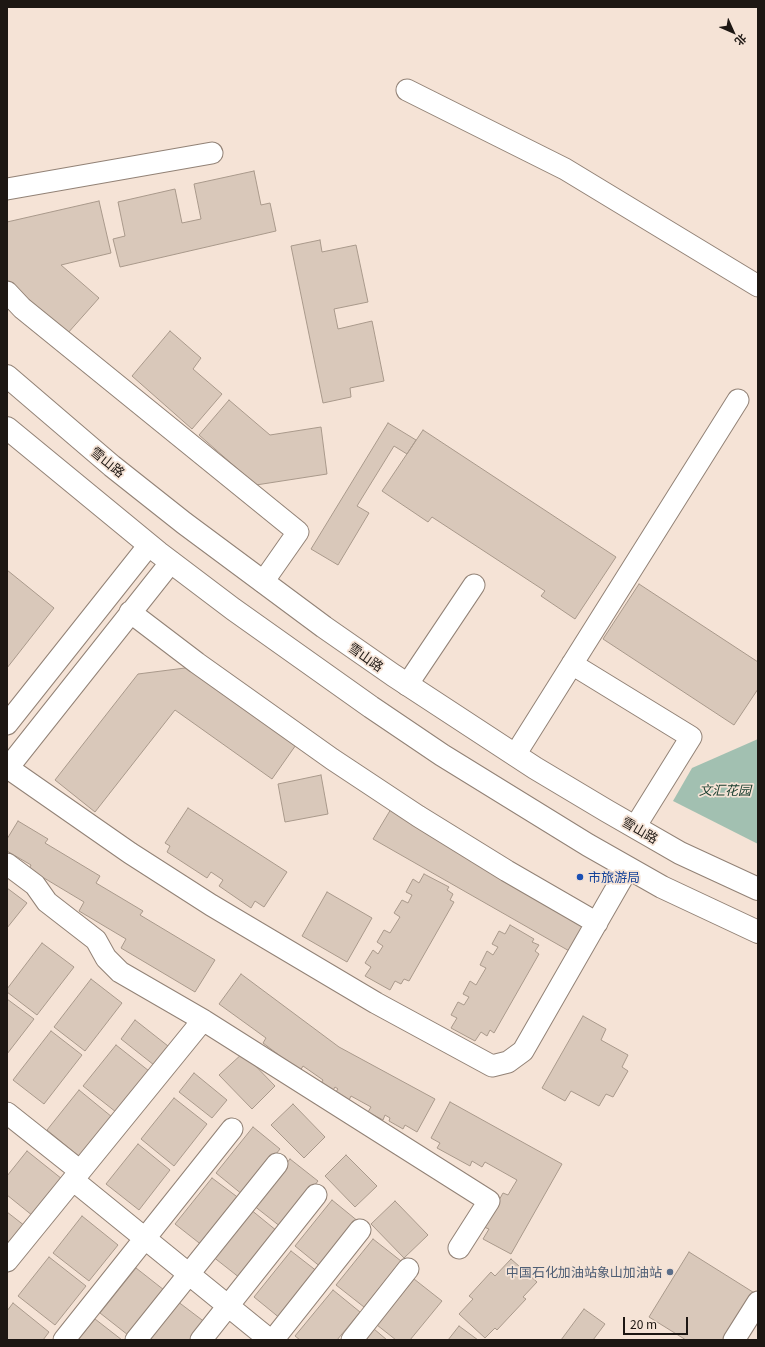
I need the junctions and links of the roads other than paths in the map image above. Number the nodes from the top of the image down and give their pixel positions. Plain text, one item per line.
1 (407, 90) dead end
2 (212, 153) dead end
3 (7, 189) edge
4 (758, 286) edge
5 (7, 292) edge
6 (7, 376) edge
7 (738, 400) dead end
8 (7, 428) edge
9 (149, 545) junction
10 (170, 562) junction
11 (262, 582) junction
12 (474, 585) dead end
13 (130, 612) junction
14 (572, 664) junction
15 (407, 685) junction
16 (7, 724) edge
17 (515, 755) junction
18 (7, 768) edge
19 (636, 827) junction
20 (7, 864) edge
21 (628, 868) junction
22 (758, 889) edge
23 (597, 923) junction
24 (758, 932) edge
25 (203, 1020) junction
26 (7, 1113) edge
27 (232, 1129) dead end
28 (277, 1164) dead end
29 (77, 1175) junction
30 (316, 1195) dead end
31 (360, 1230) dead end
32 (145, 1238) junction
33 (459, 1248) dead end
34 (7, 1262) edge
35 (408, 1269) dead end
36 (189, 1274) junction
37 (758, 1302) edge
38 (228, 1306) junction
39 (64, 1340) edge
40 (136, 1340) edge
41 (201, 1340) edge
42 (270, 1340) edge
43 (273, 1340) edge
44 (352, 1340) edge
45 (734, 1340) edge

1 - 4 street
2 - 3 street
5 - 11 street
6 - 11 main road, 雪山路
7 - 14 street
8 - 9 main road
9 - 10 main road
9 - 16 street
10 - 13 street
10 - 21 main road
11 - 15 main road, 雪山路
12 - 15 street
13 - 18 street
13 - 23 street
14 - 17 street
14 - 19 street
15 - 17 main road, 雪山路
17 - 19 main road, 雪山路
18 - 23 street
19 - 22 main road, 雪山路
20 - 25 street
21 - 23 street
21 - 24 main road
25 - 29 street
25 - 33 street
26 - 29 street
27 - 32 street
28 - 36 street
29 - 32 street
29 - 34 street
30 - 38 street
31 - 43 street
32 - 36 street
32 - 39 street
35 - 44 street
36 - 38 street
36 - 40 street
37 - 45 street
38 - 41 street
38 - 42 street

